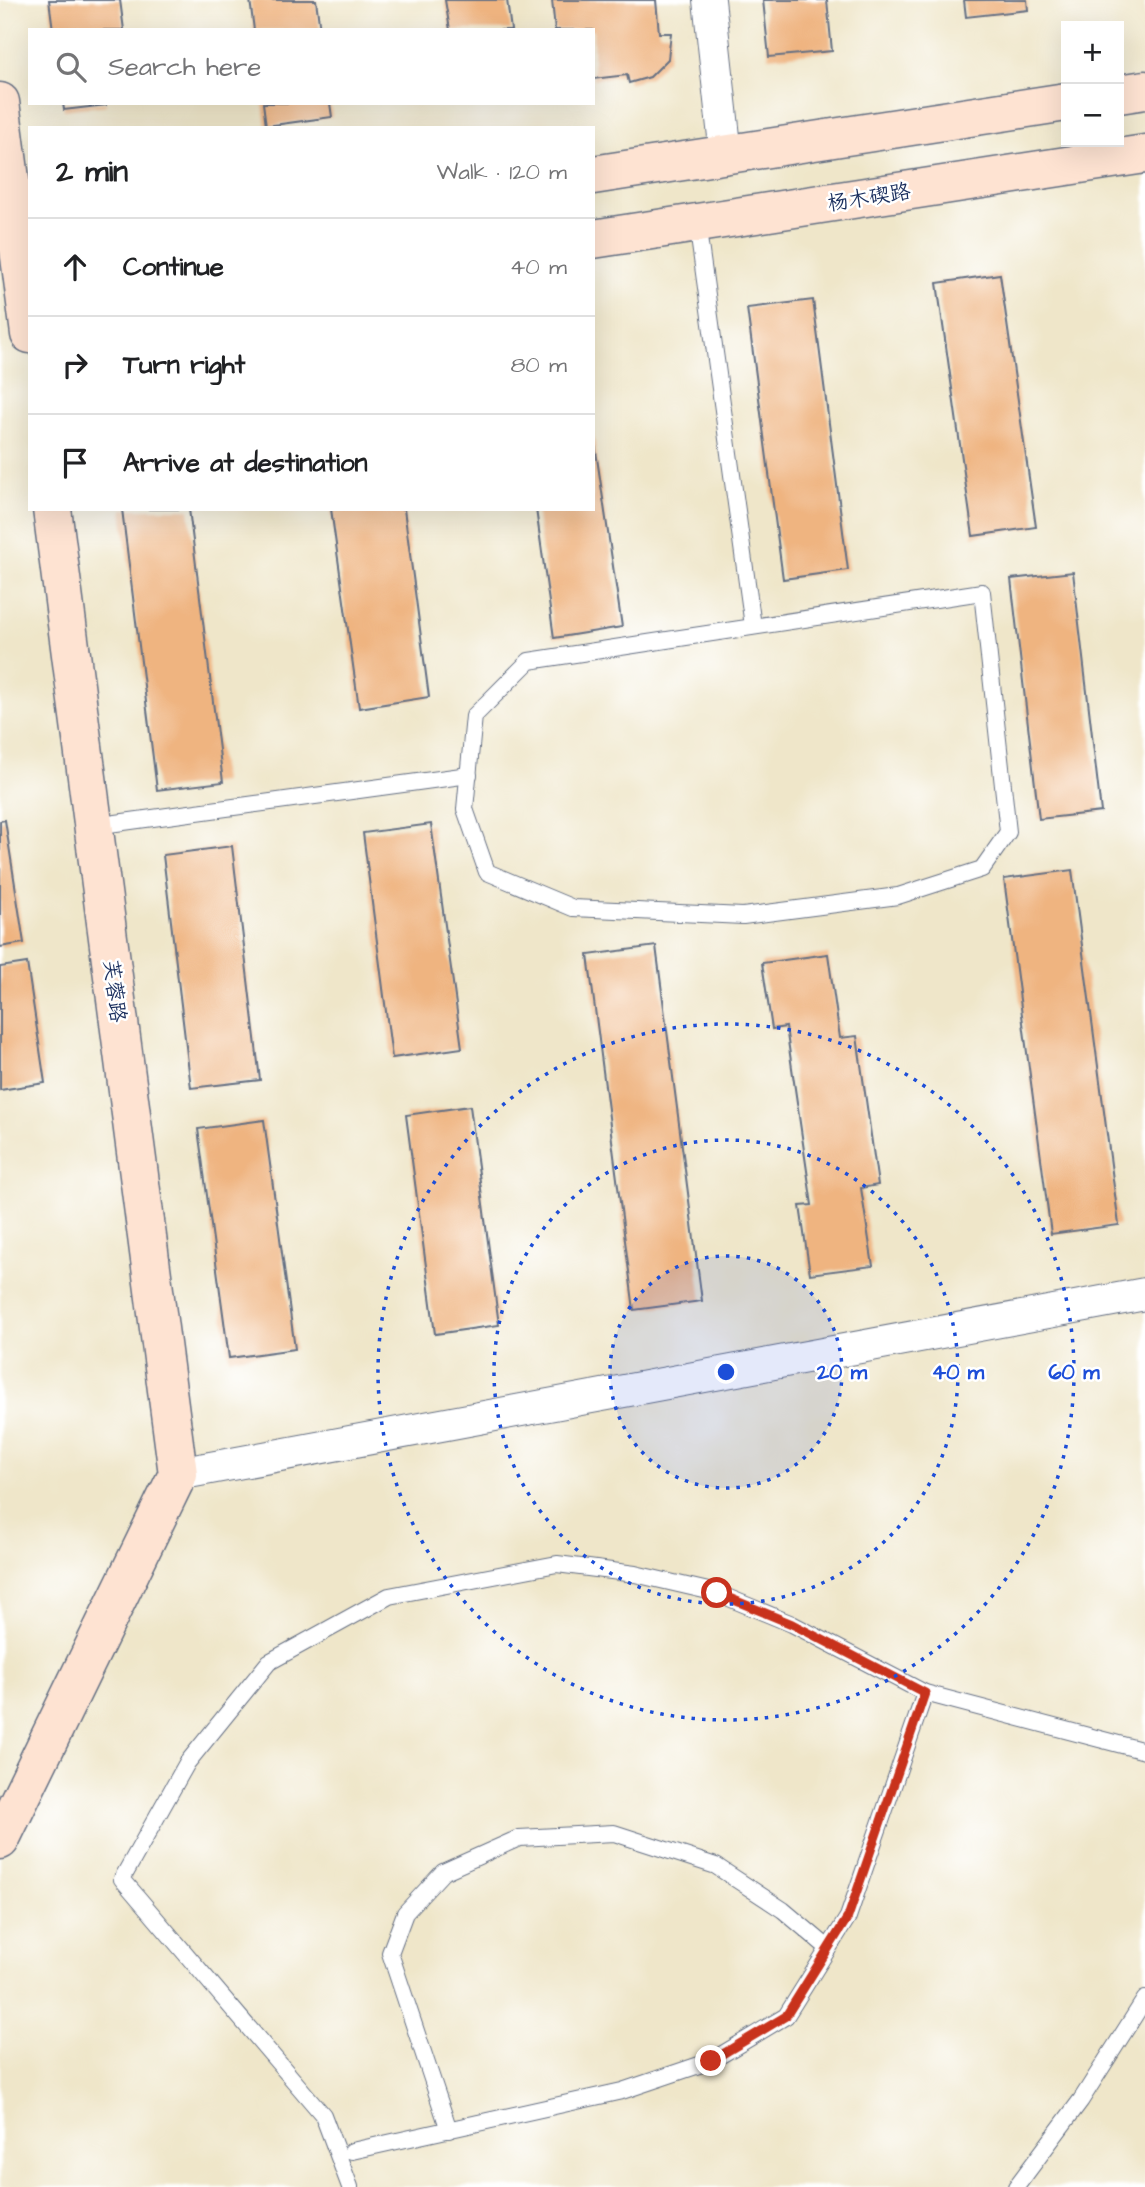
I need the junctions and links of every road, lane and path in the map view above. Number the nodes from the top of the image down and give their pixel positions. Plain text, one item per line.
1 (709, 0) edge
2 (1145, 90) edge
3 (1124, 93) edge
4 (0, 102) edge
5 (1061, 103) edge
6 (1145, 154) edge
7 (726, 155) junction
8 (595, 175) edge
9 (697, 223) junction
10 (595, 239) edge
11 (17, 262) edge
12 (22, 329) edge
13 (52, 511) edge
14 (753, 626) junction
15 (469, 775) junction
16 (93, 826) junction
17 (1145, 1294) edge
18 (178, 1474) junction
19 (925, 1693) junction
20 (1145, 1751) edge
21 (0, 1840) edge
22 (828, 1948) junction
23 (1145, 1999) edge
24 (449, 2130) junction
25 (352, 2151) dead end
26 (350, 2187) edge
27 (1016, 2187) edge

1 - 7 street
2 - 3 street
4 - 11 street
5 - 7 street
6 - 9 street, 杨木碶路
7 - 8 street
9 - 10 street, 杨木碶路
9 - 14 lane
11 - 12 street
13 - 16 street, 芙蓉路
14 - 15 lane
14 - 15 lane
15 - 16 lane
16 - 18 street, 芙蓉路
17 - 18 street
18 - 21 street
19 - 20 lane
19 - 22 lane
19 - 26 lane
22 - 24 lane
22 - 24 lane
23 - 27 lane
24 - 25 lane

